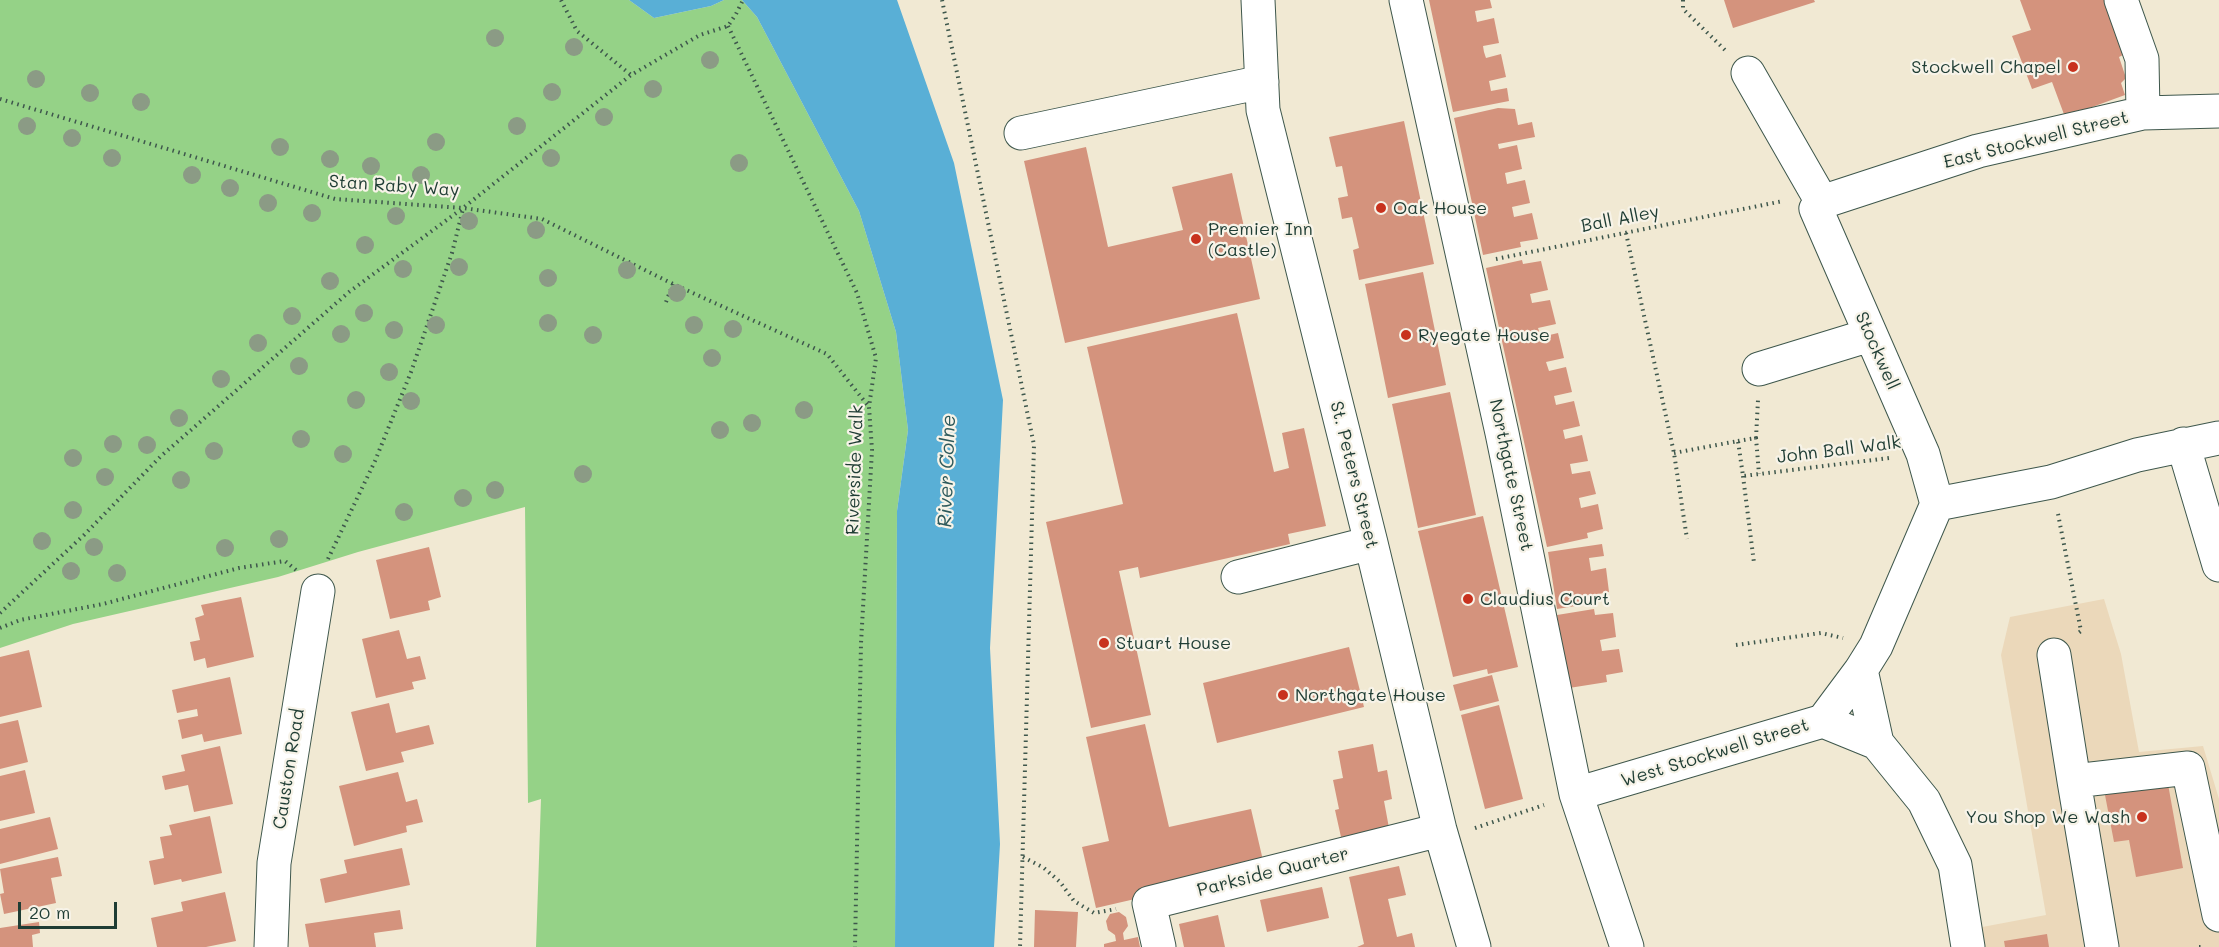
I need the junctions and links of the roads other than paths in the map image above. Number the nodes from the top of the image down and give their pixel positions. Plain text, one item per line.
1 (1258, 0) edge
2 (1406, 0) edge
3 (2121, 0) edge
4 (1748, 73) road end
5 (1262, 82) junction
6 (2219, 111) edge
7 (2143, 113) junction
8 (1020, 133) dead end
9 (1822, 202) junction
10 (1870, 335) junction
11 (1759, 369) dead end
12 (2219, 438) edge
13 (2183, 444) junction
14 (1937, 504) junction
15 (1371, 543) junction
16 (2219, 565) edge
17 (1238, 577) dead end
18 (318, 591) road end
19 (2054, 655) road end
20 (1869, 658) junction
21 (1823, 721) junction
22 (1877, 743) junction
23 (2074, 781) junction
24 (1576, 795) junction
25 (1441, 834) junction
26 (2219, 915) edge
27 (271, 947) edge
28 (1159, 947) edge
29 (1474, 947) edge
30 (1627, 947) edge
31 (1968, 947) edge
32 (2102, 947) edge

1 - 5 street, St. Peters Street
2 - 24 street, Northgate Street
3 - 7 street
4 - 9 street
5 - 8 street
5 - 15 street, St. Peters Street
6 - 7 street, East Stockwell Street
7 - 9 street, East Stockwell Street
9 - 10 street, Stockwell
10 - 11 street
10 - 14 street, Stockwell
12 - 13 street
13 - 14 street
13 - 16 street
14 - 20 street, West Stockwell Street
15 - 17 street
15 - 25 street, St. Peters Street
18 - 27 street, Causton Road
19 - 23 street
20 - 21 street, West Stockwell Street
20 - 22 street
21 - 22 street
21 - 24 street, West Stockwell Street
22 - 31 street
23 - 26 street
23 - 32 street
24 - 30 street, Northgate Street
25 - 28 street, Parkside Quarter
25 - 29 street, St. Peters Street

